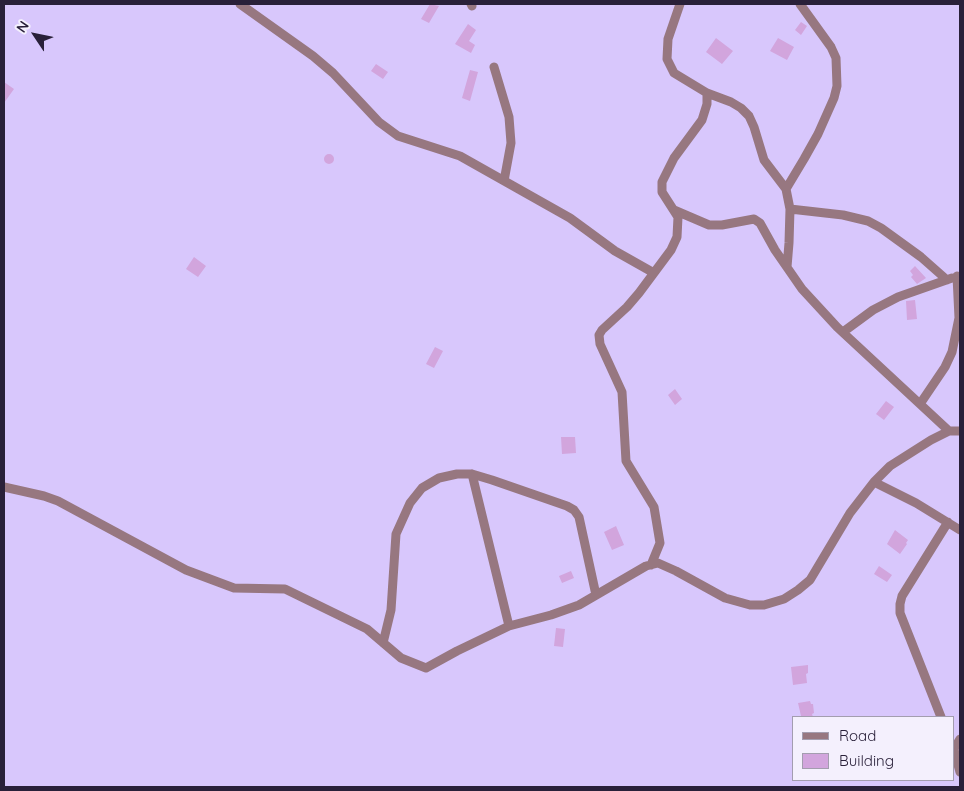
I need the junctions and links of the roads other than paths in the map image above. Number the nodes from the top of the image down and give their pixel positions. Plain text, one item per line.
1 (240, 4) edge
2 (680, 4) edge
3 (800, 4) edge
4 (494, 67) dead end
5 (707, 93) junction
6 (504, 181) junction
7 (786, 189) junction
8 (674, 210) junction
9 (790, 210) junction
10 (786, 267) junction
11 (654, 273) junction
12 (958, 275) edge
13 (947, 280) junction
14 (843, 332) junction
15 (920, 404) junction
16 (960, 430) edge
17 (948, 431) junction
18 (472, 474) junction
19 (874, 482) junction
20 (4, 487) edge
21 (948, 522) junction
22 (960, 530) edge
23 (651, 565) junction
24 (596, 596) junction
25 (509, 626) junction
26 (383, 643) junction
27 (942, 716) edge
28 (954, 751) edge
29 (960, 772) edge

1 - 6 street
2 - 5 street
3 - 7 street
4 - 6 street
5 - 7 street
5 - 8 street
6 - 11 street
7 - 9 street
8 - 10 street
8 - 11 street
9 - 10 street
9 - 13 street
10 - 14 street
11 - 23 street
12 - 13 street
12 - 15 street
13 - 14 street
14 - 15 street
15 - 17 street
16 - 17 street
17 - 19 street
18 - 24 street
18 - 25 street
18 - 26 street
19 - 21 street
19 - 23 street
20 - 26 street
21 - 22 street
21 - 27 street
23 - 24 street
24 - 25 street
25 - 26 street
28 - 29 street

